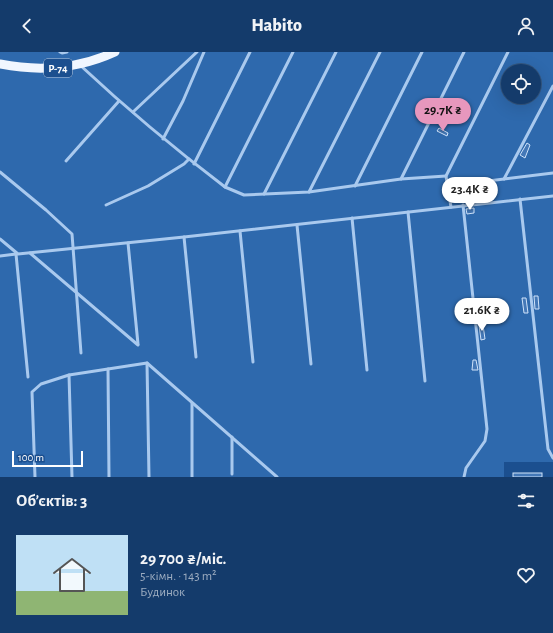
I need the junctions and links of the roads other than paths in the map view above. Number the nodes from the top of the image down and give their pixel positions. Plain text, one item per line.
1 (60, 52) edge
2 (67, 52) edge
3 (115, 52) edge
4 (197, 52) edge
5 (204, 52) edge
6 (250, 52) edge
7 (293, 52) edge
8 (336, 52) edge
9 (380, 52) edge
10 (422, 52) edge
11 (464, 52) edge
12 (508, 52) edge
13 (0, 64) edge
14 (80, 65) junction
15 (553, 86) edge
16 (118, 101) junction
17 (133, 112) junction
18 (163, 139) junction
19 (189, 160) junction
20 (66, 161) dead end
21 (194, 164) junction
22 (0, 172) edge
23 (553, 173) edge
24 (446, 176) junction
25 (401, 179) junction
26 (504, 179) junction
27 (355, 186) junction
28 (448, 186) junction
29 (225, 187) junction
30 (309, 192) junction
31 (264, 194) junction
32 (553, 196) edge
33 (520, 199) junction
34 (106, 204) dead end
35 (463, 205) junction
36 (451, 206) junction
37 (408, 212) junction
38 (352, 218) junction
39 (297, 225) junction
40 (240, 231) junction
41 (184, 237) junction
42 (1, 240) edge
43 (128, 243) junction
44 (72, 248) junction
45 (29, 253) junction
46 (17, 254) junction
47 (0, 256) edge
48 (77, 294) junction
49 (82, 352) dead end
50 (196, 357) dead end
51 (254, 362) dead end
52 (147, 363) junction
53 (311, 364) dead end
54 (108, 369) junction
55 (367, 370) dead end
56 (69, 375) junction
57 (28, 377) dead end
58 (425, 381) dead end
59 (192, 403) junction
60 (232, 437) junction
61 (553, 458) edge
62 (232, 474) dead end
63 (35, 477) edge
64 (72, 477) edge
65 (109, 477) edge
66 (149, 477) edge
67 (192, 477) edge
68 (277, 477) edge
69 (464, 477) edge

1 - 2 lane
3 - 14 main road, Р-74
4 - 17 lane
5 - 18 lane
6 - 21 lane
7 - 29 lane
8 - 31 lane
9 - 30 lane
10 - 27 lane
11 - 25 lane
12 - 24 lane
13 - 14 main road, Р-74
14 - 16 lane
15 - 26 lane
16 - 17 lane
16 - 20 lane
17 - 18 lane
18 - 19 lane
19 - 21 lane
19 - 34 lane
21 - 29 lane
22 - 44 lane
23 - 26 lane
24 - 25 lane
24 - 28 lane
25 - 27 lane
26 - 28 lane
27 - 30 lane
28 - 36 lane
29 - 31 lane
30 - 31 lane
32 - 33 lane
33 - 35 lane
33 - 61 lane
35 - 36 lane
35 - 69 lane
36 - 37 lane
37 - 38 lane
37 - 58 lane
38 - 39 lane
38 - 55 lane
39 - 40 lane
39 - 53 lane
40 - 41 lane
40 - 51 lane
41 - 43 lane
41 - 50 lane
42 - 46 lane
43 - 44 lane
43 - 48 lane
44 - 45 lane
44 - 48 lane
45 - 46 lane
45 - 48 lane
46 - 47 lane
46 - 57 lane
48 - 49 lane
52 - 54 lane
52 - 59 lane
52 - 66 lane
54 - 56 lane
54 - 65 lane
56 - 63 lane
56 - 64 lane
59 - 60 lane
59 - 67 lane
60 - 62 lane
60 - 68 lane

